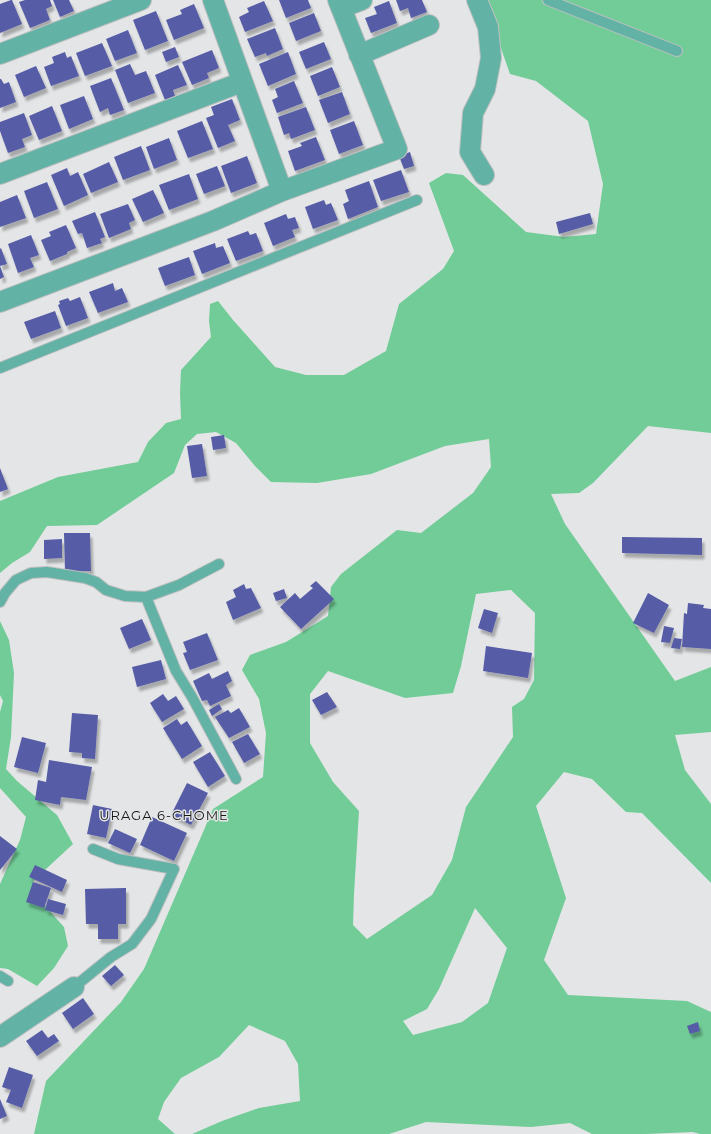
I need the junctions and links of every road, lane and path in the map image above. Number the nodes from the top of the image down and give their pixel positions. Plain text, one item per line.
1 (141, 0) edge
2 (213, 0) edge
3 (362, 0) edge
4 (477, 0) edge
5 (548, 0) edge
6 (339, 4) edge
7 (429, 25) dead end
8 (677, 51) dead end
9 (0, 54) edge
10 (359, 55) junction
11 (242, 82) junction
12 (0, 174) edge
13 (484, 175) dead end
14 (282, 191) junction
15 (417, 200) dead end
16 (0, 302) edge
17 (0, 368) edge
18 (219, 564) dead end
19 (146, 597) junction
20 (0, 602) edge
21 (236, 779) dead end
22 (93, 849) dead end
23 (74, 987) joint
24 (0, 1037) edge

1 - 9 street
2 - 11 street
3 - 6 street
4 - 13 street
5 - 8 lane
6 - 10 street
7 - 10 street
10 - 14 street
11 - 12 street
11 - 14 street
14 - 16 street
15 - 17 lane
18 - 19 lane
19 - 20 lane
19 - 21 lane
22 - 23 lane
23 - 24 street

